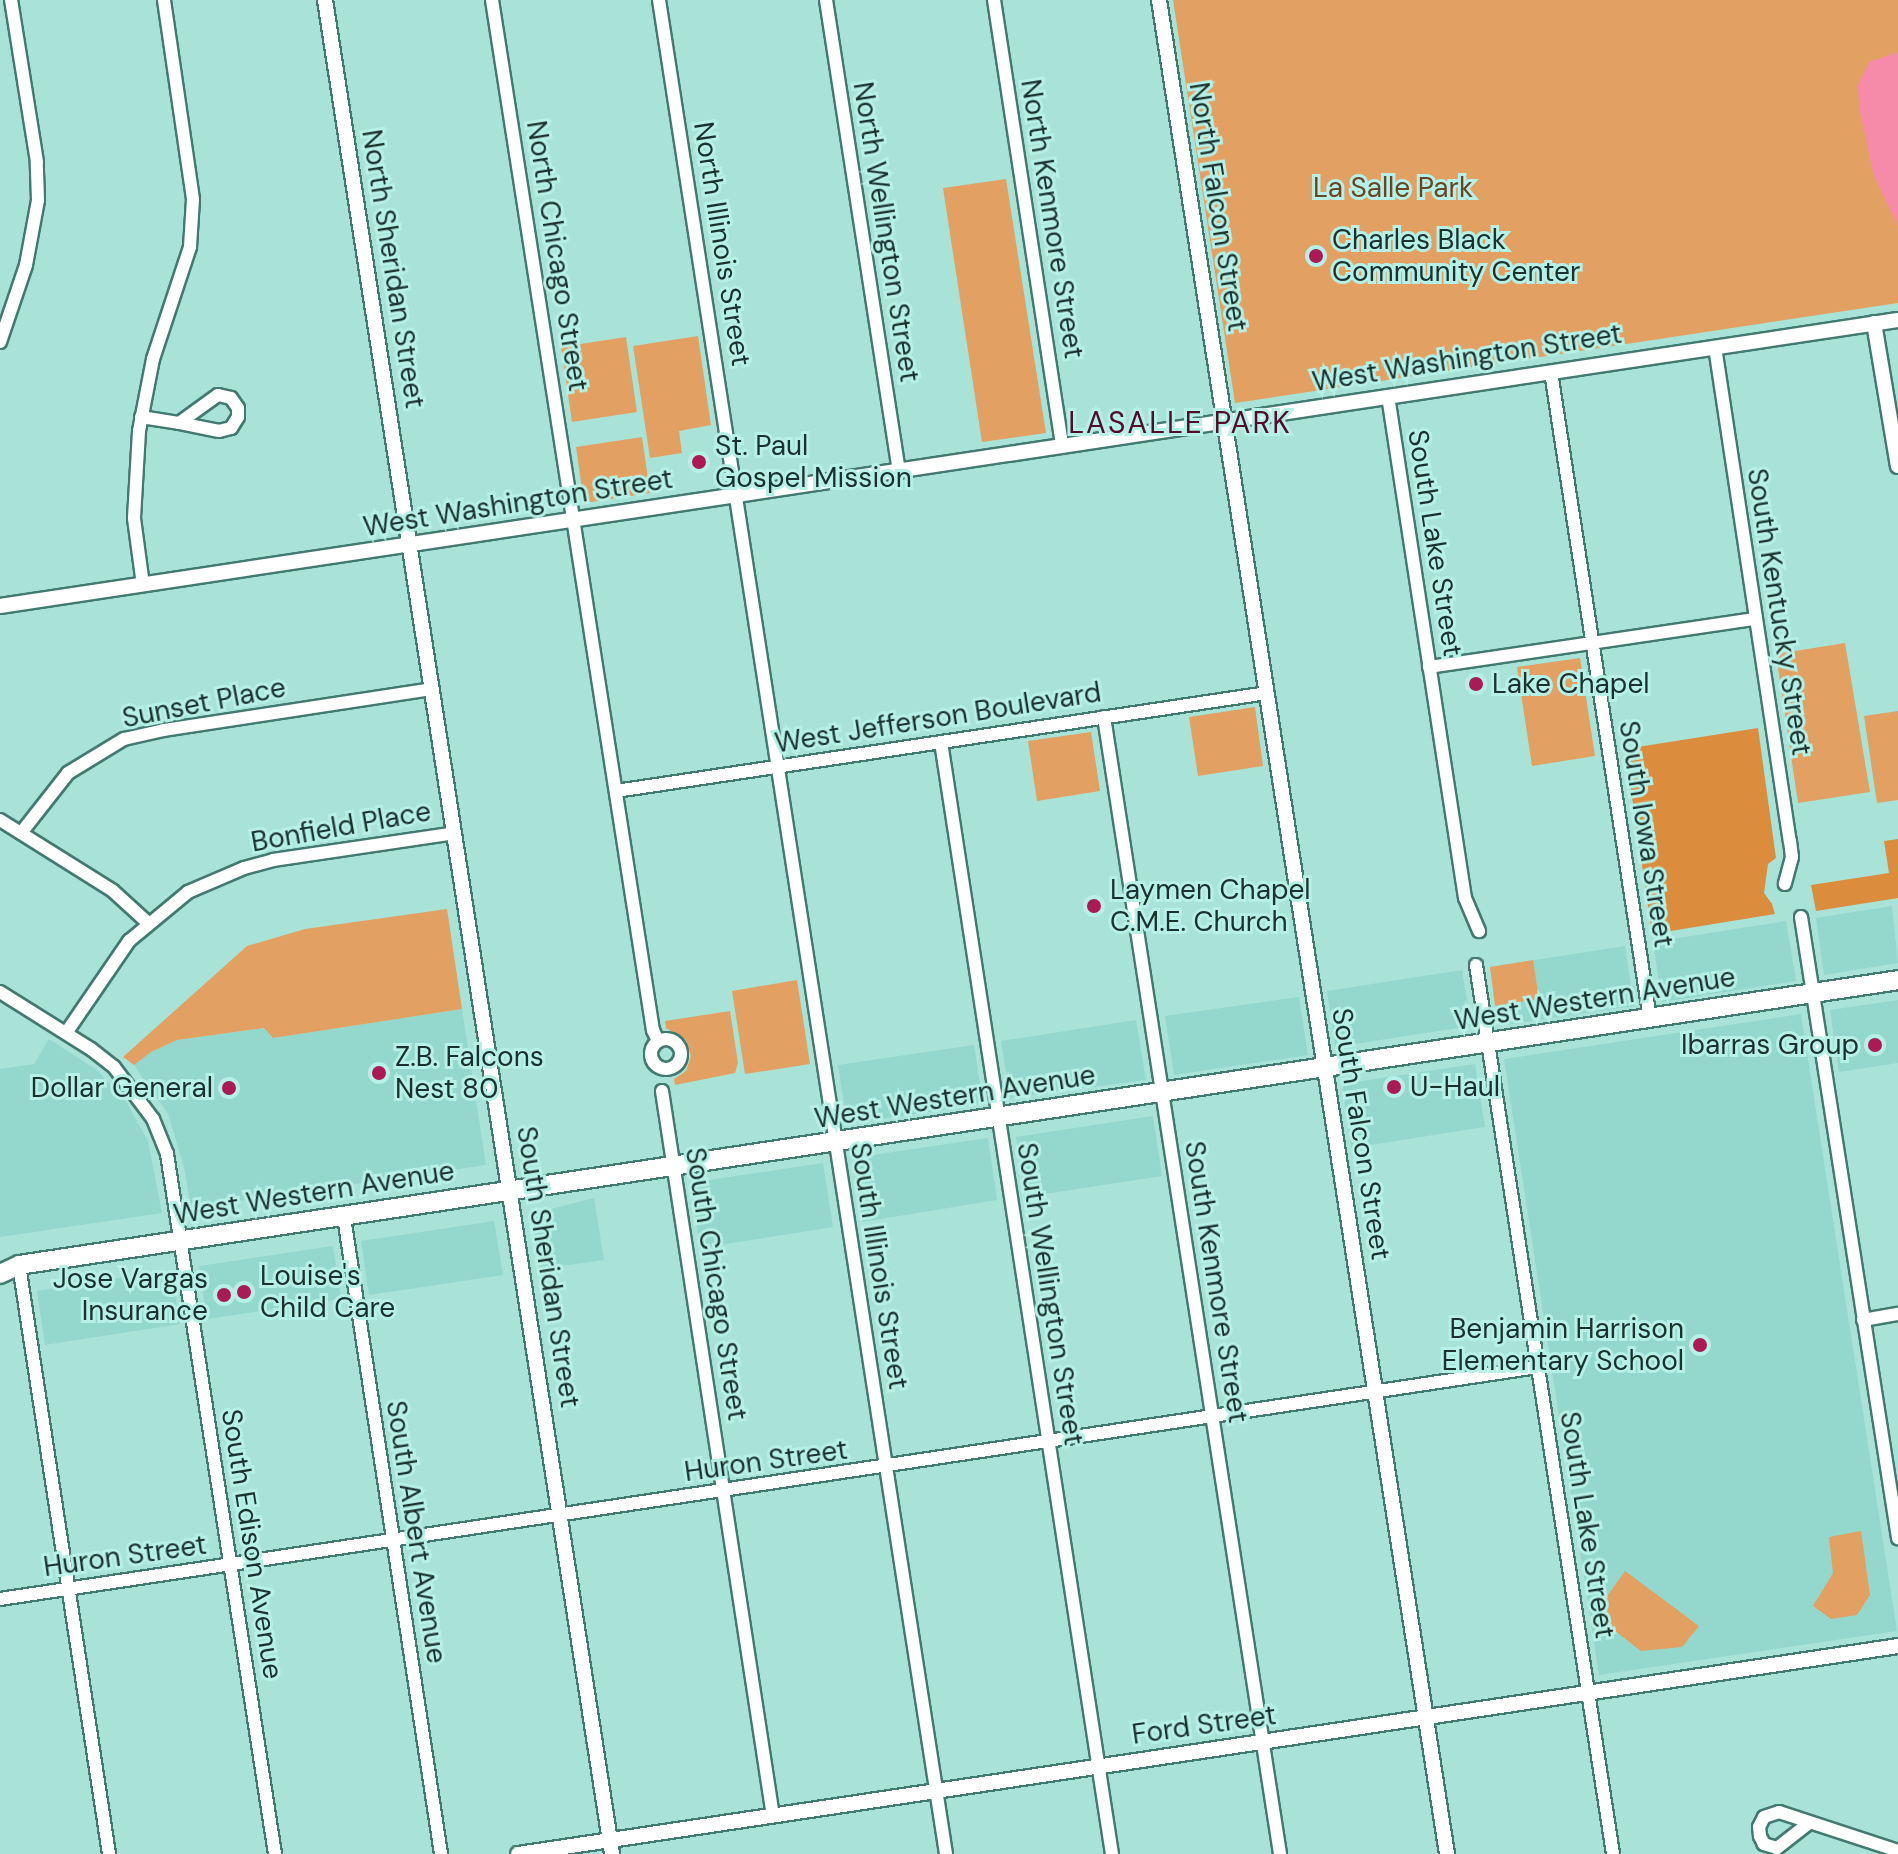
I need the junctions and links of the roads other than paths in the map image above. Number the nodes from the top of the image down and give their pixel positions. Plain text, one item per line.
1 (11, 0) edge
2 (164, 0) edge
3 (325, 0) edge
4 (492, 0) edge
5 (659, 0) edge
6 (826, 0) edge
7 (994, 0) edge
8 (1159, 0) edge
9 (1898, 320) edge
10 (1874, 323) junction
11 (0, 342) edge
12 (1715, 347) junction
13 (1551, 372) junction
14 (1388, 396) junction
15 (141, 417) junction
16 (1225, 422) junction
17 (179, 423) dead end
18 (1062, 446) junction
19 (1898, 466) edge
20 (899, 472) junction
21 (737, 496) junction
22 (575, 520) junction
23 (410, 546) junction
24 (143, 585) junction
25 (0, 606) edge
26 (1755, 619) junction
27 (1593, 642) junction
28 (1429, 667) junction
29 (432, 689) junction
30 (1267, 693) junction
31 (1104, 717) junction
32 (941, 742) junction
33 (779, 766) junction
34 (616, 791) junction
35 (0, 820) edge
36 (21, 833) junction
37 (455, 833) junction
38 (1785, 884) dead end
39 (1801, 917) dead end
40 (147, 922) junction
41 (1479, 931) dead end
42 (1476, 965) dead end
43 (1898, 980) edge
44 (0, 992) edge
45 (1813, 993) junction
46 (1650, 1019) junction
47 (66, 1033) junction
48 (658, 1041) dead end
49 (1488, 1044) junction
50 (1325, 1069) junction
51 (662, 1091) dead end
52 (1163, 1094) junction
53 (999, 1118) junction
54 (836, 1143) junction
55 (674, 1168) junction
56 (510, 1192) junction
57 (344, 1217) junction
58 (182, 1241) junction
59 (0, 1259) edge
60 (19, 1265) junction
61 (0, 1274) edge
62 (1898, 1314) edge
63 (1863, 1320) junction
64 (1538, 1367) junction
65 (1375, 1394) junction
66 (1212, 1418) junction
67 (1049, 1443) junction
68 (886, 1468) junction
69 (723, 1491) junction
70 (561, 1517) junction
71 (1898, 1538) edge
72 (393, 1541) junction
73 (231, 1565) junction
74 (67, 1589) junction
75 (0, 1599) edge
76 (1898, 1646) edge
77 (1588, 1691) junction
78 (1425, 1716) junction
79 (1263, 1742) junction
80 (1099, 1767) junction
81 (935, 1790) junction
82 (773, 1816) junction
83 (1809, 1823) dead end
84 (611, 1847) edge
85 (1898, 1851) edge
86 (109, 1854) edge
87 (275, 1854) edge
88 (441, 1854) edge
89 (518, 1854) edge
90 (946, 1854) edge
91 (1112, 1854) edge
92 (1280, 1854) edge
93 (1447, 1854) edge
94 (1613, 1854) edge

1 - 11 street
2 - 15 street
3 - 23 street, North Sheridan Street
4 - 22 street, North Chicago Street
5 - 21 street, North Illinois Street
6 - 20 street, North Wellington Street
7 - 18 street, North Kenmore Street
8 - 16 street, North Falcon Street
9 - 10 street, West Washington Street
10 - 12 street, West Washington Street
10 - 19 street
12 - 13 street, West Washington Street
12 - 26 street, South Kentucky Street
13 - 14 street, West Washington Street
13 - 27 street, South Iowa Street
14 - 16 street, West Washington Street
14 - 28 street, South Lake Street
15 - 17 street
15 - 24 street
16 - 18 street, West Washington Street
16 - 30 street, South Falcon Street
18 - 20 street, West Washington Street
20 - 21 street, West Washington Street
21 - 22 street, West Washington Street
21 - 33 street, South Illinois Street
22 - 23 street, West Washington Street
22 - 34 street
23 - 24 street, West Washington Street
23 - 29 street, South Sheridan Street
24 - 25 street, West Washington Street
26 - 27 street
26 - 38 street, South Kentucky Street
27 - 28 street
27 - 46 street, South Iowa Street
28 - 41 street, South Lake Street
29 - 36 street, Sunset Place
29 - 37 street, South Sheridan Street
30 - 31 street, West Jefferson Boulevard
30 - 50 street, South Falcon Street
31 - 32 street, West Jefferson Boulevard
31 - 52 street, South Kenmore Street
32 - 33 street, West Jefferson Boulevard
32 - 53 street, South Wellington Street
33 - 34 street, West Jefferson Boulevard
33 - 54 street, South Illinois Street
34 - 48 street
35 - 36 street
36 - 40 street
37 - 40 street, Bonfield Place
37 - 56 street, South Sheridan Street
39 - 45 street
40 - 47 street, Bonfield Place
42 - 49 street, South Lake Street
43 - 45 main road, West Western Avenue
44 - 47 street, South Edison Avenue
45 - 46 main road, West Western Avenue
45 - 63 street
46 - 49 main road, West Western Avenue
47 - 58 street, South Edison Avenue
49 - 50 main road, West Western Avenue
49 - 64 street, South Lake Street
50 - 52 main road, West Western Avenue
50 - 65 street, South Falcon Street
51 - 55 street, South Chicago Street
52 - 53 main road, West Western Avenue
52 - 66 street, South Kenmore Street
53 - 54 main road, West Western Avenue
53 - 67 street, South Wellington Street
54 - 55 main road, West Western Avenue
54 - 68 street, South Illinois Street
55 - 56 main road, West Western Avenue
55 - 69 street, South Chicago Street
56 - 57 main road, West Western Avenue
56 - 70 street, South Sheridan Street
57 - 58 main road, West Western Avenue
57 - 72 street, South Albert Avenue
58 - 60 main road, West Western Avenue
58 - 73 street, South Edison Avenue
59 - 60 main road, West Western Avenue
60 - 61 main road, West Western Avenue
60 - 74 street
62 - 63 street
63 - 71 street
64 - 65 street, Huron Street
64 - 77 street, South Lake Street
65 - 66 street, Huron Street
65 - 78 street, South Falcon Street
66 - 67 street, Huron Street
66 - 79 street, South Kenmore Street
67 - 68 street, Huron Street
67 - 80 street, South Wellington Street
68 - 69 street, Huron Street
68 - 81 street, South Illinois Street
69 - 70 street, Huron Street
69 - 82 street, South Chicago Street
70 - 72 street, Huron Street
70 - 84 street, South Sheridan Street
72 - 73 street, Huron Street
72 - 88 street, South Albert Avenue
73 - 74 street, Huron Street
73 - 87 street, South Edison Avenue
74 - 75 street, Huron Street
74 - 86 street
76 - 77 street, Ford Street
77 - 78 street, Ford Street
77 - 94 street, South Lake Street
78 - 79 street, Ford Street
78 - 93 street, South Falcon Street
79 - 80 street, Ford Street
79 - 92 street, South Kenmore Street
80 - 81 street, Ford Street
80 - 91 street, South Wellington Street
81 - 82 street, Ford Street
81 - 90 street, South Illinois Street
82 - 84 street, Ford Street
83 - 85 street
84 - 89 street, Ford Street

